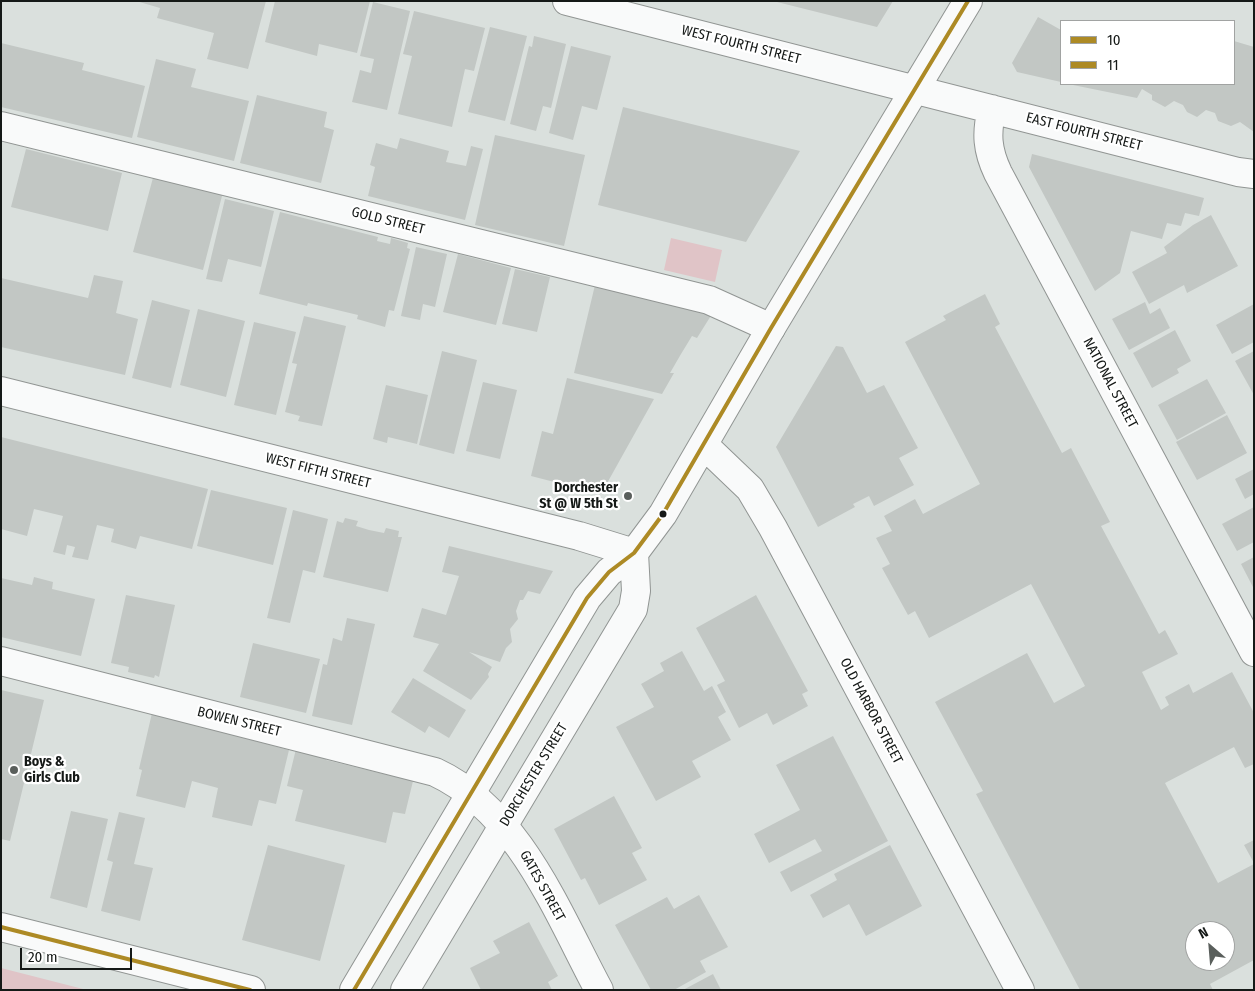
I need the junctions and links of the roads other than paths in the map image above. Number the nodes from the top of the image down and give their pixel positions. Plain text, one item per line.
1 (566, 1) edge
2 (968, 1) edge
3 (915, 89) junction
4 (992, 109) junction
5 (1, 126) edge
6 (1254, 174) edge
7 (771, 328) junction
8 (1, 391) edge
9 (704, 445) junction
10 (634, 553) junction
11 (1254, 652) edge
12 (1, 661) edge
13 (471, 794) junction
14 (504, 826) junction
15 (1, 927) edge
16 (251, 990) edge
17 (354, 990) edge
18 (405, 990) edge
19 (599, 990) edge
20 (1020, 990) edge

1 - 3 street, WEST FOURTH STREET
2 - 3 street
3 - 4 street, EAST FOURTH STREET
3 - 7 street
4 - 6 street, EAST FOURTH STREET
4 - 11 street, NATIONAL STREET
5 - 7 street, GOLD STREET
7 - 9 street
8 - 10 street, WEST FIFTH STREET
9 - 10 street
9 - 20 street, OLD HARBOR STREET
10 - 13 street
10 - 14 street, DORCHESTER STREET
12 - 13 street, BOWEN STREET
13 - 14 street, GATES STREET
13 - 17 street
14 - 18 street, DORCHESTER STREET
14 - 19 street, GATES STREET
15 - 16 street

